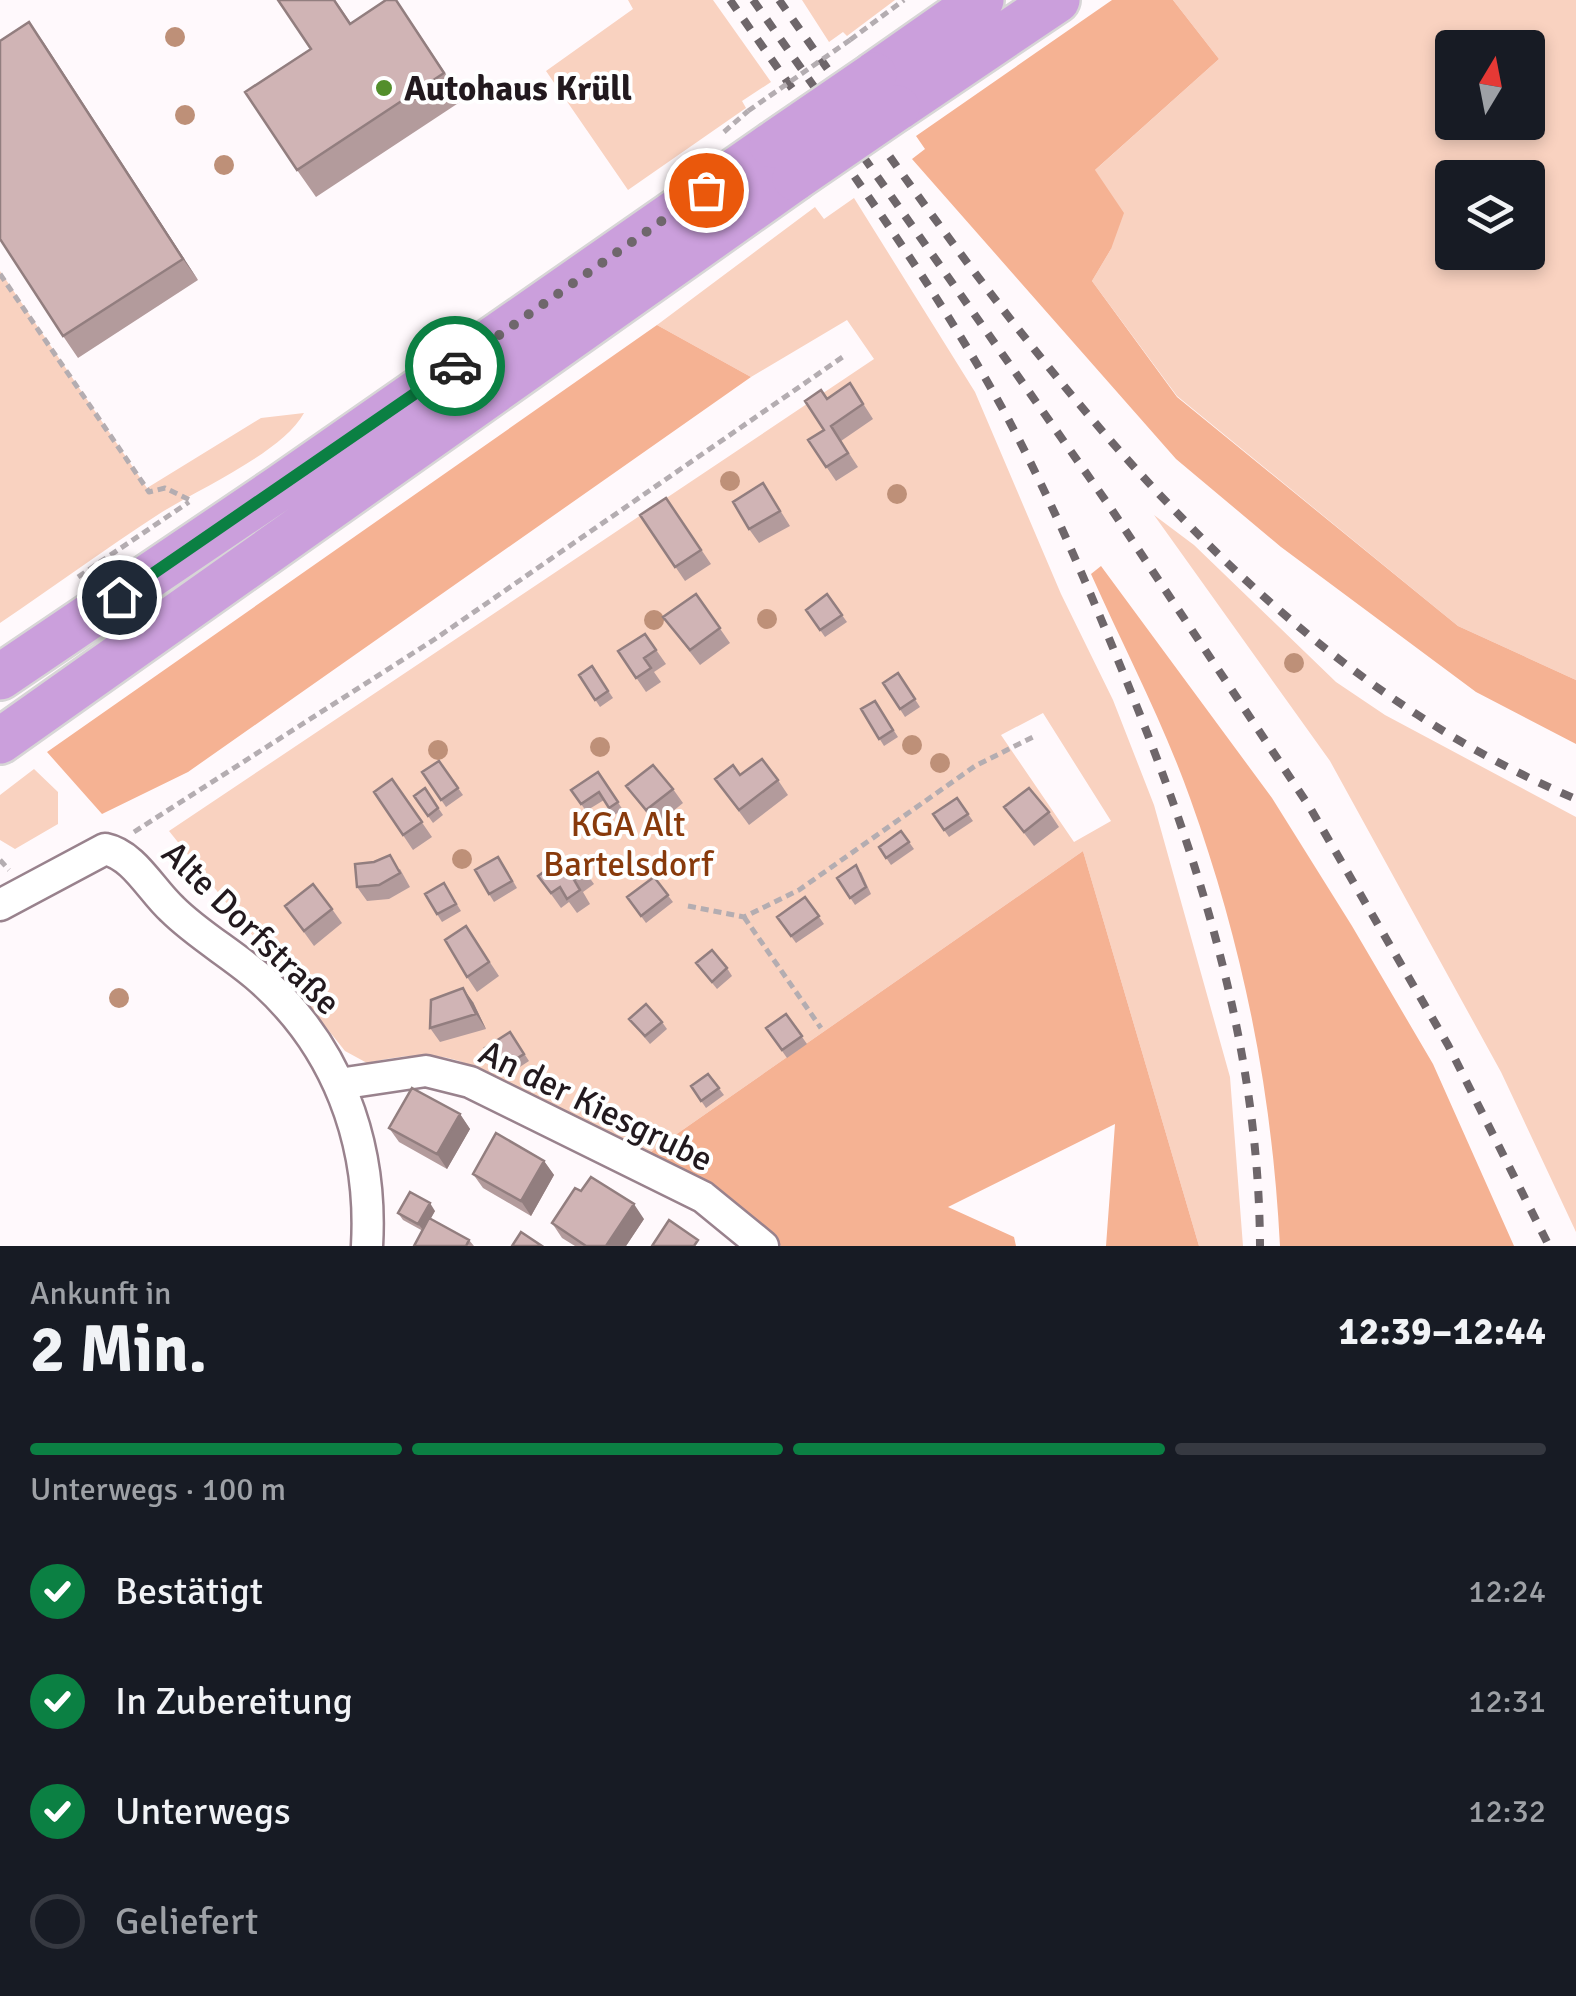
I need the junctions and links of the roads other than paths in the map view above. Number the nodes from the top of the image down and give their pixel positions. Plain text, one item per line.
1 (981, 0) edge
2 (1056, 0) edge
3 (874, 74) junction
4 (772, 145) junction
5 (0, 677) edge
6 (0, 741) edge
7 (0, 905) edge
8 (339, 1084) junction
9 (752, 1242) edge
10 (367, 1246) edge

1 - 3 highway
2 - 3 highway
3 - 4 highway, bridge
4 - 5 highway
4 - 6 highway
7 - 8 street, Alte Dorfstraße
8 - 9 street, An der Kiesgrube
8 - 10 street, Alte Dorfstraße

